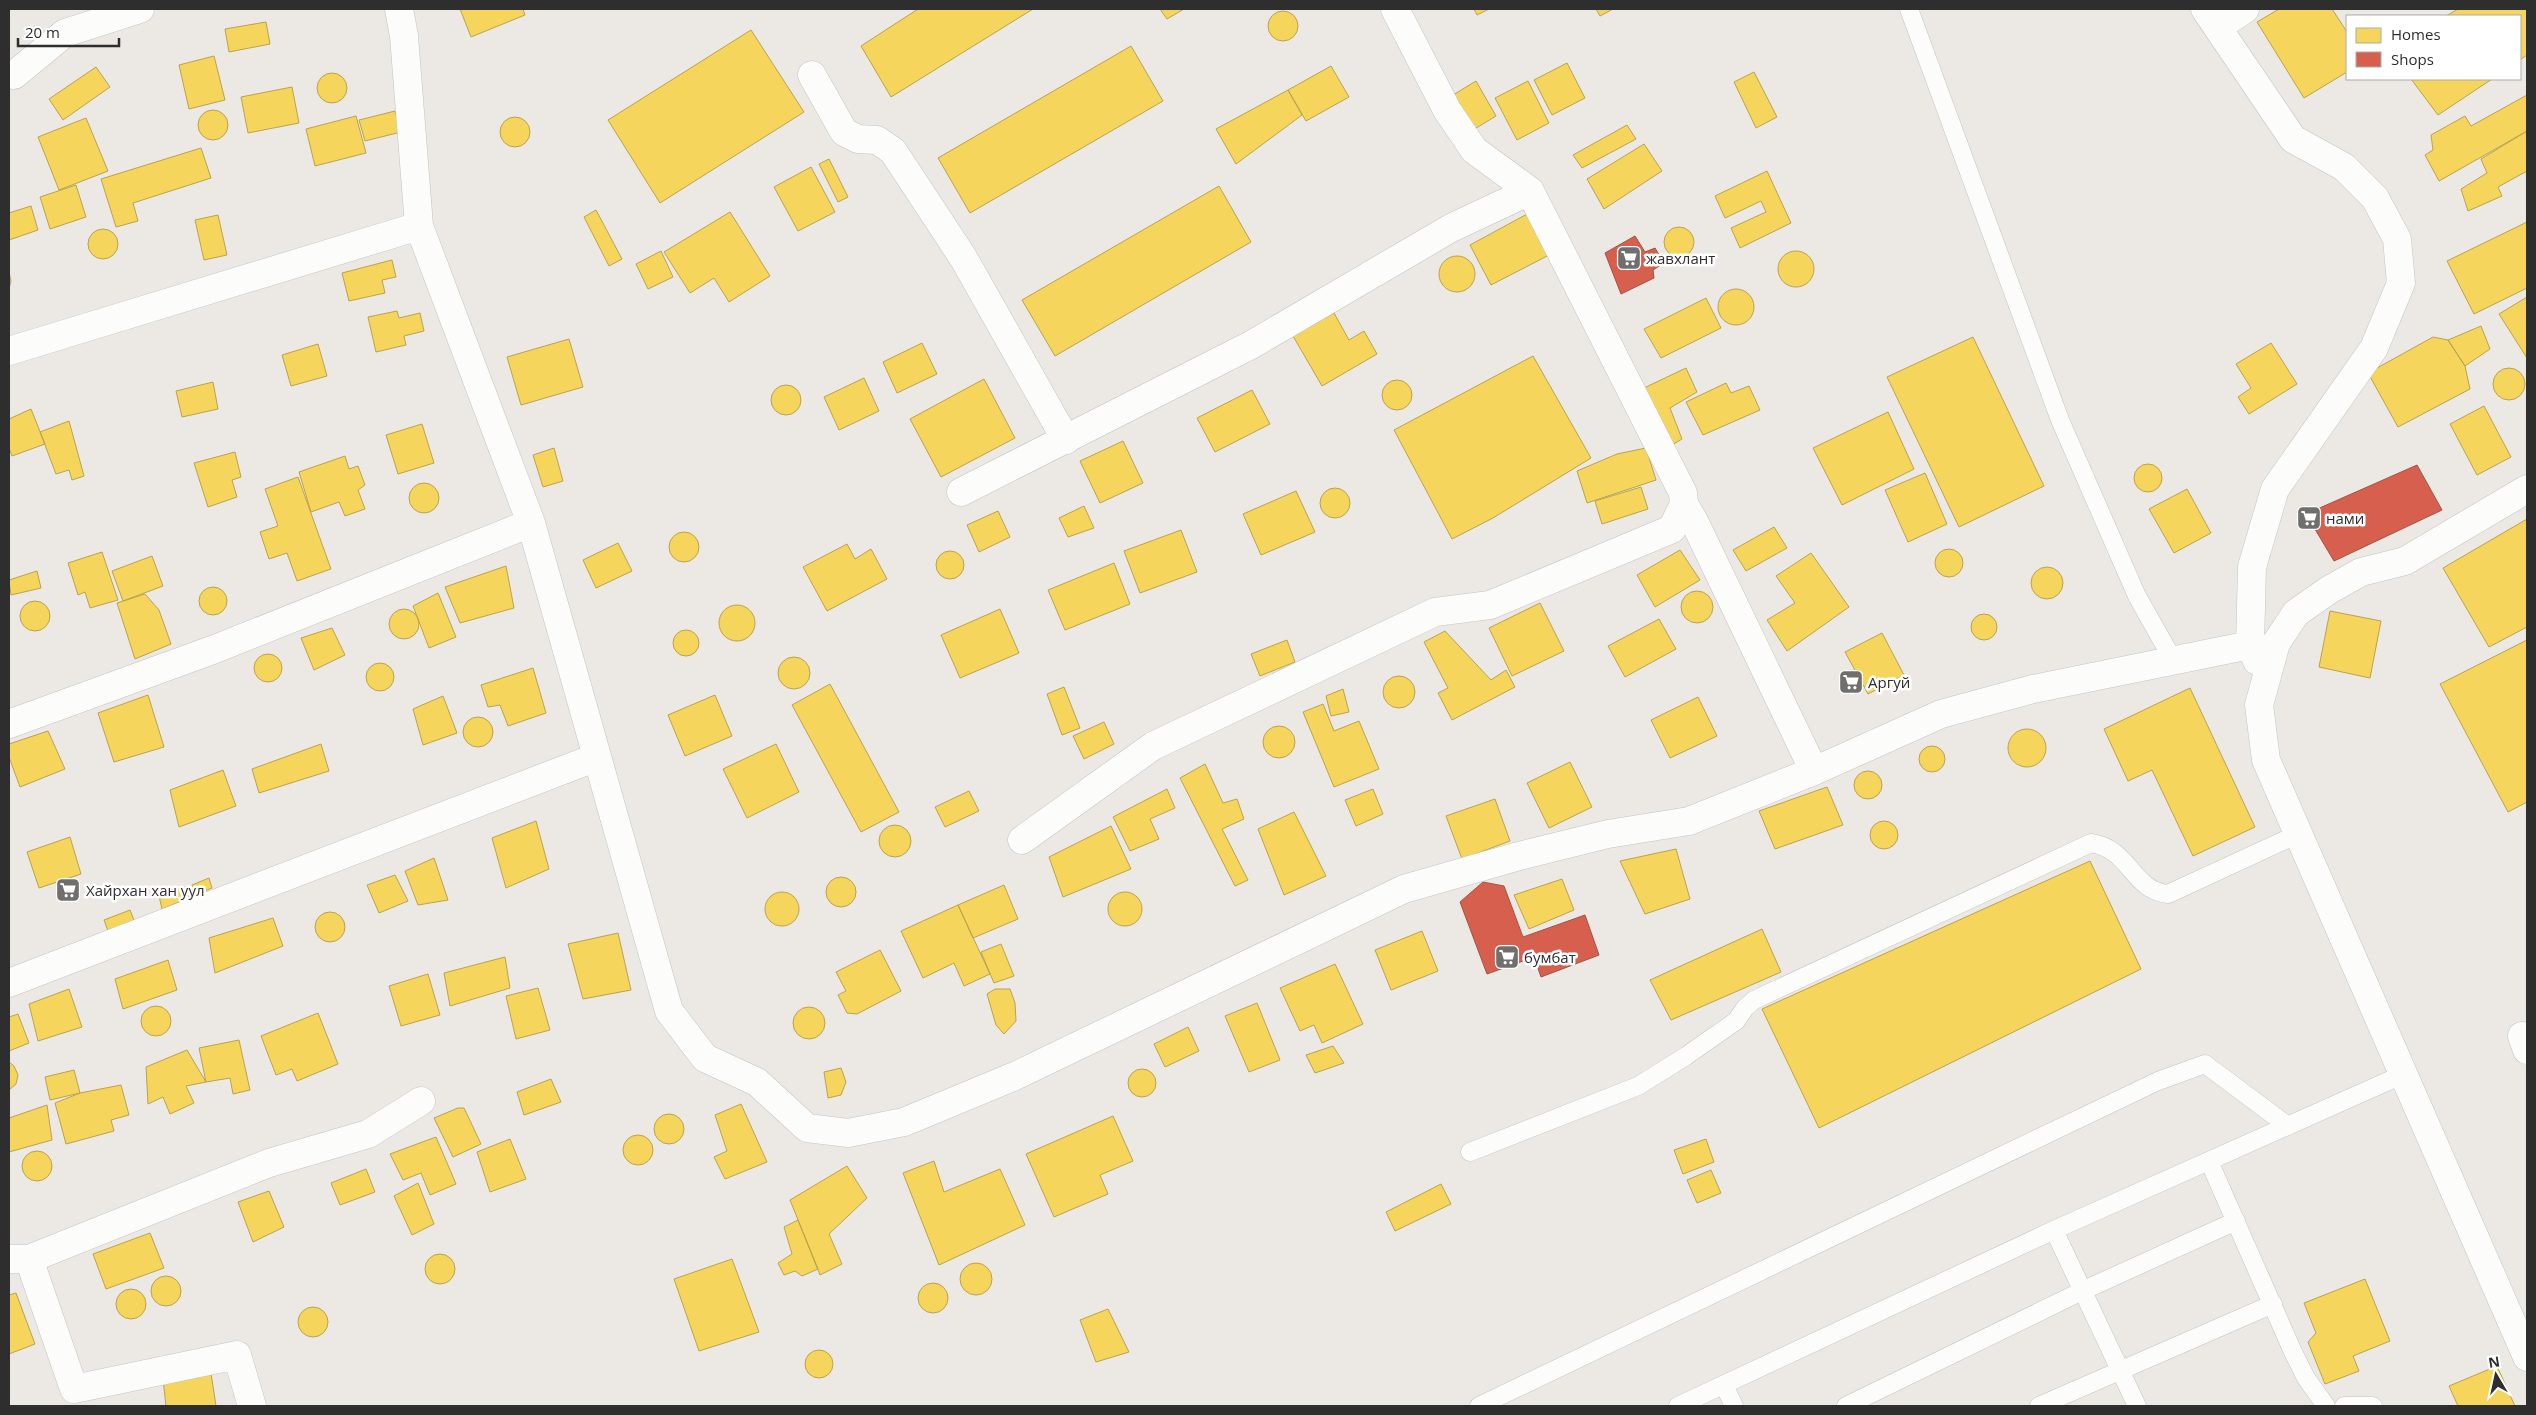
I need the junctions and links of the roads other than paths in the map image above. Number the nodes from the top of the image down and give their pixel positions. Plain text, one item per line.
1 (140, 9) edge
2 (399, 9) edge
3 (1395, 9) edge
4 (1909, 9) edge
5 (2245, 9) edge
6 (2211, 18) edge
7 (14, 75) dead end
8 (812, 75) dead end
9 (1530, 190) junction
10 (419, 226) junction
11 (9, 351) edge
12 (1066, 440) junction
13 (2527, 488) edge
14 (961, 492) dead end
15 (1684, 504) junction
16 (530, 523) junction
17 (2250, 645) junction
18 (2173, 660) junction
19 (2265, 682) junction
20 (9, 724) edge
21 (597, 756) junction
22 (1814, 771) junction
23 (2298, 834) junction
24 (1022, 840) dead end
25 (9, 983) edge
26 (2404, 1074) junction
27 (421, 1101) dead end
28 (2288, 1126) junction
29 (1470, 1152) dead end
30 (2209, 1160) junction
31 (2236, 1221) junction
32 (2054, 1230) junction
33 (19, 1259) edge
34 (2082, 1291) junction
35 (2273, 1304) junction
36 (2527, 1357) edge
37 (2119, 1370) junction
38 (1724, 1385) junction
39 (75, 1397) edge
40 (252, 1406) edge
41 (1479, 1406) edge
42 (1678, 1406) edge
43 (1734, 1406) edge
44 (1846, 1406) edge
45 (2040, 1406) edge
46 (2136, 1406) edge
47 (2326, 1406) edge
48 (2344, 1406) edge
49 (2373, 1406) edge

1 - 7 street
2 - 10 street
3 - 9 street
4 - 18 lane
5 - 6 street
6 - 17 street
8 - 12 street
9 - 12 street
9 - 15 street
10 - 11 street
10 - 16 street
12 - 14 street
13 - 19 street
15 - 22 street
15 - 24 street
16 - 20 street
16 - 21 street
17 - 18 street
17 - 19 street
18 - 22 street
19 - 23 street
21 - 22 street
21 - 25 street
23 - 26 street
23 - 29 lane
26 - 28 lane
26 - 36 street
27 - 33 street
28 - 30 lane
28 - 41 lane
30 - 31 lane
30 - 32 lane
31 - 34 lane
31 - 35 lane
32 - 34 lane
32 - 38 lane
33 - 39 street
34 - 37 lane
34 - 44 lane
35 - 37 lane
35 - 47 lane
37 - 45 lane
37 - 46 lane
38 - 42 lane
38 - 43 lane
39 - 40 street
48 - 49 lane

